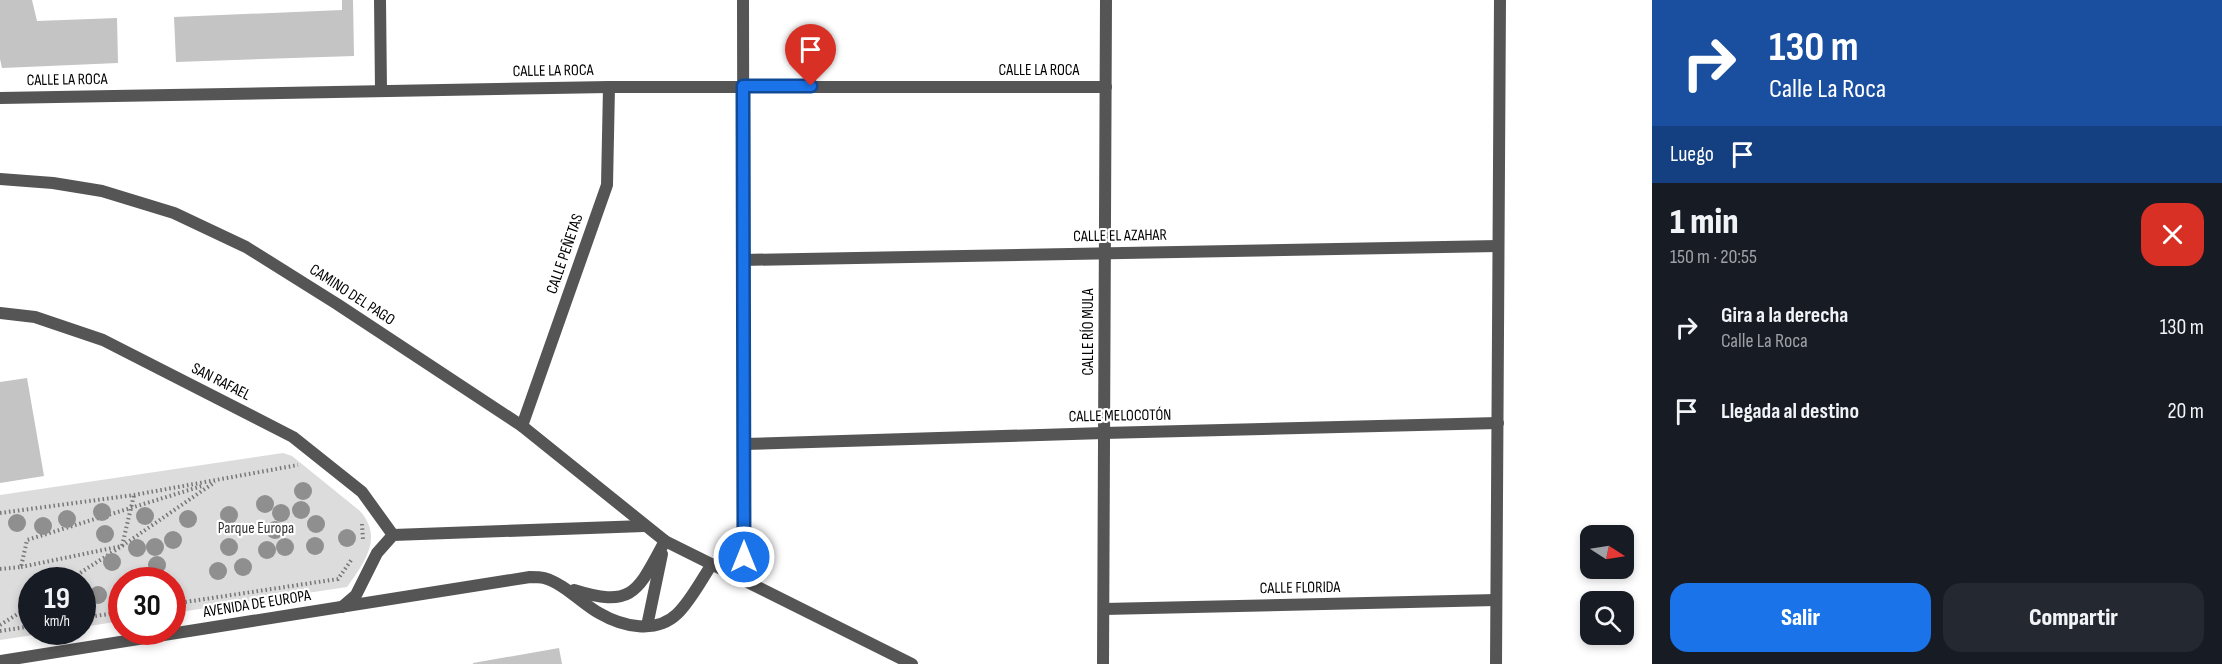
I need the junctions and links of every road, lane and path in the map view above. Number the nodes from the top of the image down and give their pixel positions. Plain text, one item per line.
1 (380, 0) edge
2 (743, 0) edge
3 (1106, 0) edge
4 (1500, 0) edge
5 (743, 86) junction
6 (609, 87) junction
7 (1106, 87) junction
8 (381, 90) junction
9 (0, 98) edge
10 (0, 179) edge
11 (1498, 246) junction
12 (1105, 253) junction
13 (743, 260) junction
14 (0, 313) edge
15 (1498, 423) junction
16 (522, 426) junction
17 (1104, 433) junction
18 (744, 444) junction
19 (305, 471) dead end
20 (216, 481) junction
21 (134, 495) junction
22 (132, 509) junction
23 (0, 513) edge
24 (362, 519) dead end
25 (644, 526) junction
26 (393, 535) junction
27 (665, 541) junction
28 (363, 543) dead end
29 (122, 546) junction
30 (357, 552) dead end
31 (712, 564) junction
32 (18, 567) edge
33 (21, 567) joint
34 (89, 567) edge
35 (0, 569) edge
36 (744, 580) junction
37 (562, 587) junction
38 (1496, 600) junction
39 (186, 602) edge
40 (342, 607) junction
41 (1104, 609) junction
42 (18, 614) edge
43 (0, 625) edge
44 (647, 627) junction
45 (18, 628) edge
46 (0, 631) edge
47 (0, 661) edge
48 (912, 664) edge
49 (1103, 664) edge
50 (1496, 664) edge

1 - 8 street
2 - 5 street
3 - 7 street, CALLE RÍO MULA
4 - 11 street
5 - 6 street, CALLE LA ROCA
5 - 7 street, CALLE LA ROCA
5 - 13 street
6 - 8 street, CALLE LA ROCA
6 - 16 street, CALLE PEÑETAS
7 - 12 street, CALLE RÍO MULA
8 - 9 street, CALLE LA ROCA
10 - 16 street, CAMINO DEL PAGO
11 - 12 street, CALLE EL AZAHAR
11 - 15 street
12 - 13 street, CALLE EL AZAHAR
12 - 17 street, CALLE RÍO MULA
13 - 18 street
14 - 26 street, SAN RAFAEL
15 - 17 street, CALLE MELOCOTÓN
15 - 38 street
16 - 25 street, CAMINO DEL PAGO
17 - 18 street, CALLE MELOCOTÓN
17 - 41 street, CALLE RÍO MULA
18 - 36 street
19 - 20 path
20 - 21 path
20 - 22 path
20 - 29 path
21 - 22 path
21 - 23 path
22 - 29 path
22 - 33 path
24 - 28 path
25 - 26 street
25 - 27 street, CAMINO DEL PAGO
26 - 40 street
27 - 31 street, CAMINO DEL PAGO
27 - 37 street
27 - 44 street
29 - 33 path
29 - 34 path
30 - 39 path
31 - 36 street, CAMINO DEL PAGO
31 - 44 street
32 - 35 path
36 - 48 street, CAMINO DEL PAGO
37 - 40 street, AVENIDA DE EUROPA
37 - 44 street
38 - 41 street, CALLE FLORIDA
38 - 50 street
40 - 47 street, AVENIDA DE EUROPA
41 - 49 street, CALLE RÍO MULA
42 - 43 path
45 - 46 path

